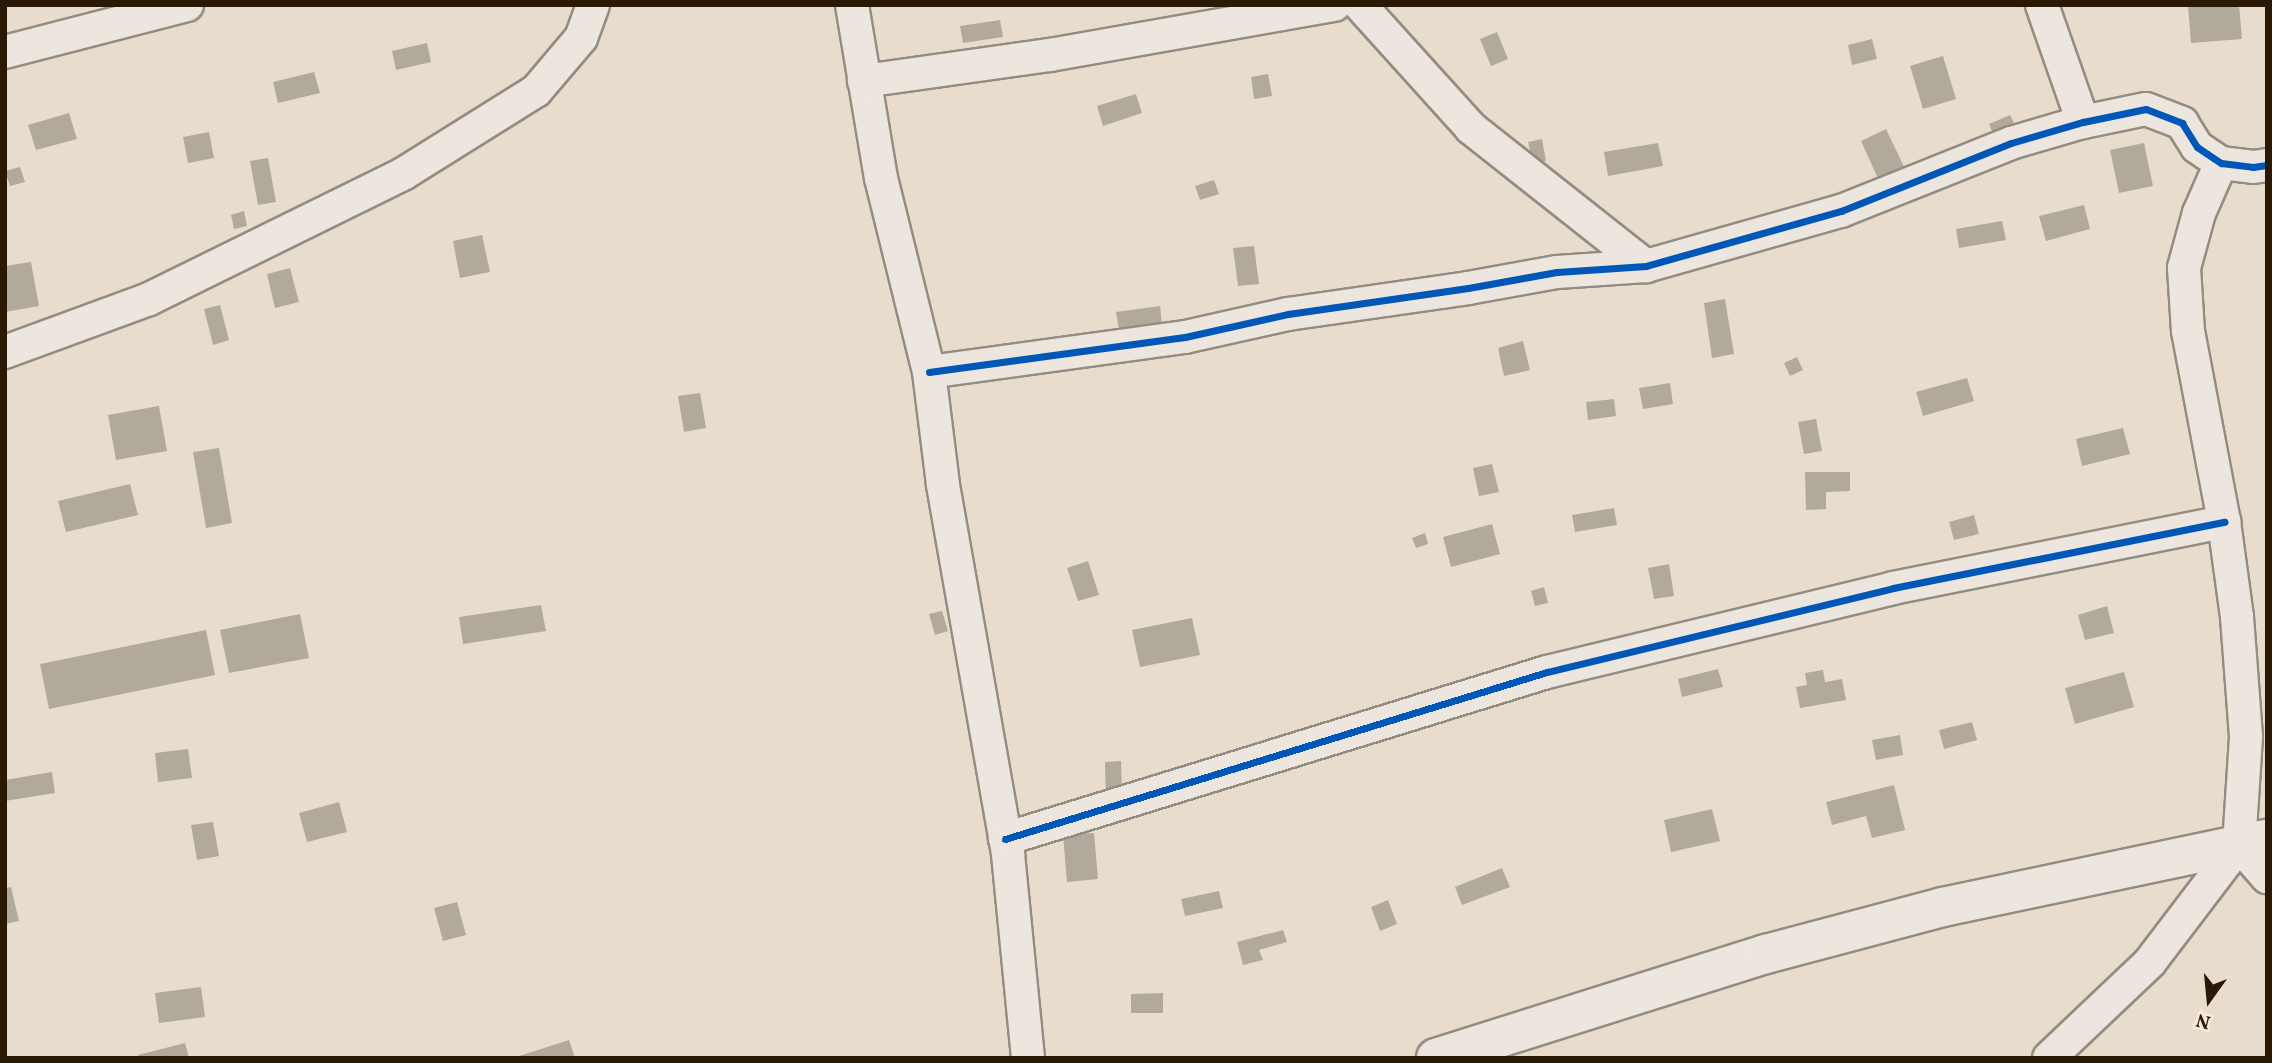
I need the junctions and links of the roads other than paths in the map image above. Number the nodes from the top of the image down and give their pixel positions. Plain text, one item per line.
1 (187, 5) edge
2 (593, 5) edge
3 (852, 5) edge
4 (1335, 5) edge
5 (1360, 5) edge
6 (2042, 5) edge
7 (5, 52) edge
8 (864, 81) junction
9 (2083, 122) junction
10 (2221, 163) junction
11 (2267, 165) edge
12 (1646, 266) junction
13 (5, 352) edge
14 (929, 372) junction
15 (2224, 522) junction
16 (1005, 839) junction
17 (2253, 842) edge
18 (2267, 877) edge
19 (1028, 1058) edge
20 (1436, 1058) edge
21 (2049, 1058) edge

1 - 7 street
2 - 13 street
3 - 8 street
4 - 8 street
5 - 12 street
6 - 9 street
8 - 14 street
9 - 10 street
9 - 12 street
10 - 11 street
10 - 15 street
12 - 14 street
14 - 16 street
15 - 16 street
15 - 17 street
16 - 19 street
17 - 18 street
17 - 20 street
17 - 21 street

